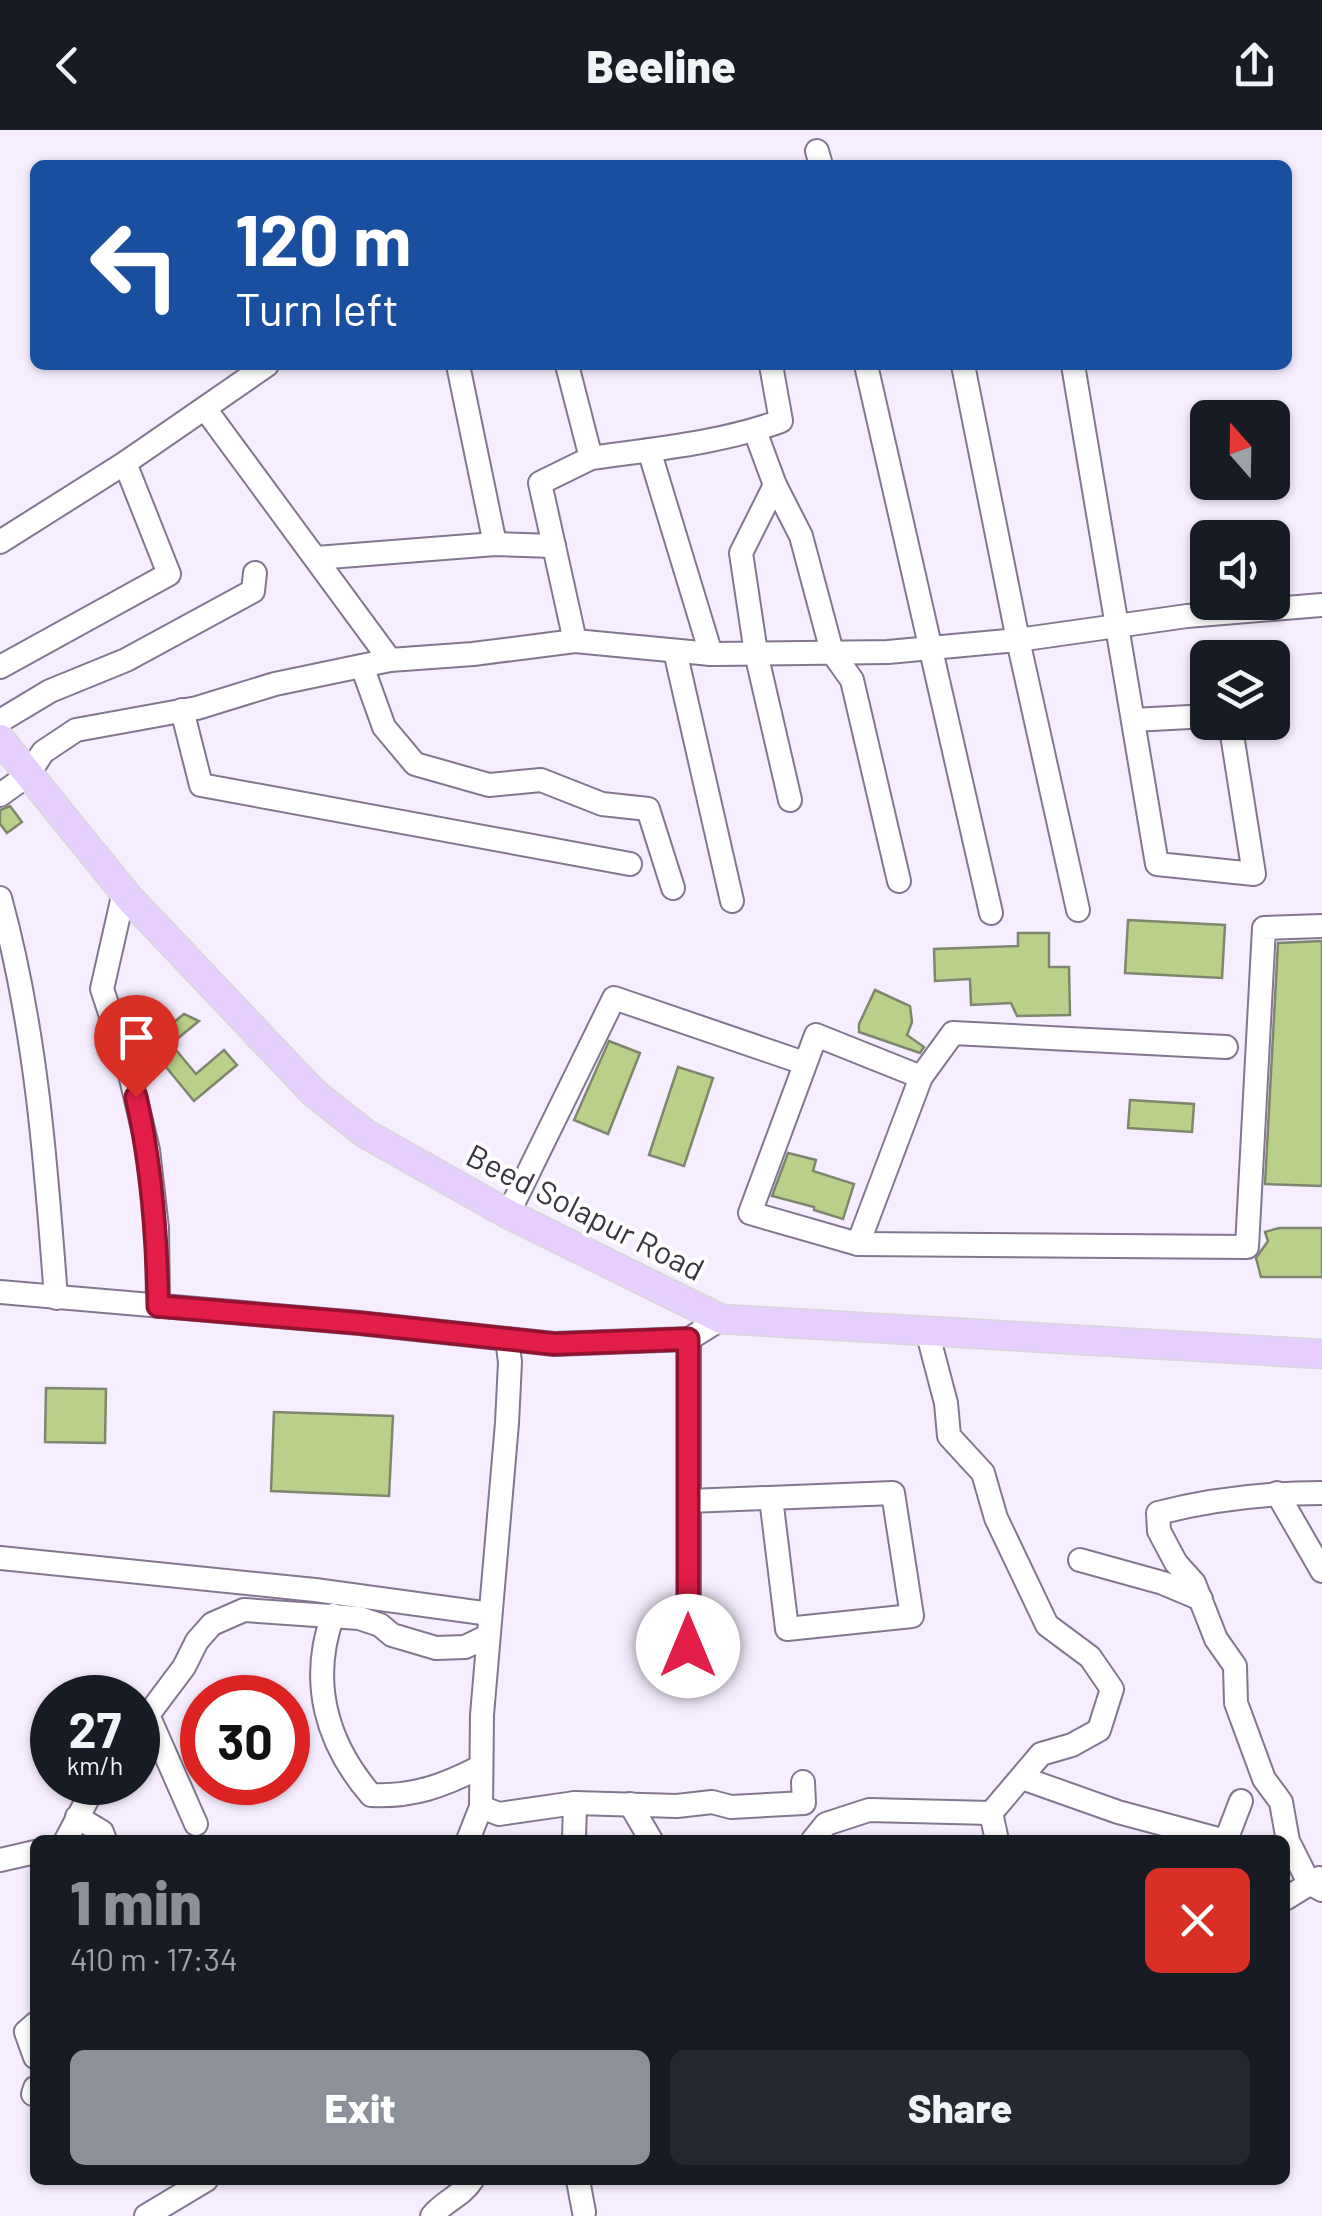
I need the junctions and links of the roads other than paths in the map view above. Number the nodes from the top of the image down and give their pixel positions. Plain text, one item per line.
1 (260, 370) edge
2 (459, 370) edge
3 (568, 370) edge
4 (772, 370) edge
5 (867, 370) edge
6 (964, 370) edge
7 (1074, 370) edge
8 (206, 410) junction
9 (756, 430) junction
10 (648, 450) junction
11 (591, 458) junction
12 (125, 463) junction
13 (775, 485) junction
14 (0, 542) edge
15 (495, 544) junction
16 (554, 546) junction
17 (316, 558) junction
18 (255, 573) dead end
19 (1322, 605) edge
20 (1116, 626) junction
21 (575, 640) junction
22 (1018, 640) junction
23 (931, 648) junction
24 (675, 651) junction
25 (832, 652) junction
26 (756, 653) junction
27 (711, 654) junction
28 (390, 660) junction
29 (362, 666) junction
30 (0, 667) edge
31 (182, 710) junction
32 (1190, 717) edge
33 (1133, 720) junction
34 (0, 722) edge
35 (0, 739) edge
36 (1233, 740) edge
37 (28, 774) junction
38 (0, 795) edge
39 (790, 800) dead end
40 (630, 864) dead end
41 (899, 881) dead end
42 (674, 888) dead end
43 (124, 892) junction
44 (0, 898) edge
45 (732, 900) dead end
46 (1078, 910) dead end
47 (991, 912) dead end
48 (1322, 926) edge
49 (1226, 1047) dead end
50 (804, 1063) junction
51 (921, 1077) junction
52 (508, 1214) junction
53 (858, 1244) junction
54 (0, 1292) edge
55 (56, 1298) junction
56 (158, 1306) junction
57 (721, 1319) junction
58 (927, 1332) junction
59 (507, 1339) junction
60 (688, 1339) junction
61 (1322, 1354) edge
62 (1277, 1493) junction
63 (1322, 1493) edge
64 (771, 1498) junction
65 (688, 1502) junction
66 (0, 1558) edge
67 (1080, 1560) dead end
68 (1322, 1571) edge
69 (1201, 1599) junction
70 (333, 1615) junction
71 (489, 1625) junction
72 (688, 1646) dead end
73 (160, 1696) edge
74 (160, 1751) edge
75 (480, 1768) junction
76 (1022, 1778) junction
77 (1241, 1801) dead end
78 (575, 1803) junction
79 (630, 1804) junction
80 (84, 1805) edge
81 (481, 1808) junction
82 (992, 1813) junction
83 (77, 1818) junction
84 (196, 1824) dead end
85 (68, 1835) edge
86 (103, 1835) edge
87 (470, 1835) edge
88 (574, 1835) edge
89 (649, 1835) edge
90 (822, 1835) edge
91 (824, 1835) edge
92 (996, 1835) edge
93 (1205, 1835) edge
94 (1226, 1835) edge
95 (1287, 1835) edge
96 (1290, 1844) edge
97 (30, 1853) edge
98 (0, 1860) edge
99 (1317, 1883) edge
100 (1290, 1896) edge
101 (198, 2185) edge
102 (469, 2185) edge
103 (579, 2185) edge
104 (584, 2212) dead end
105 (146, 2216) edge
106 (432, 2216) edge

1 - 8 street
2 - 15 street
3 - 11 street
4 - 9 street
5 - 23 street
6 - 22 street
7 - 20 street
8 - 12 street
8 - 17 street
9 - 10 street
9 - 13 street
10 - 11 street
10 - 27 street
11 - 16 street
12 - 14 street
12 - 30 street
13 - 25 street
13 - 26 street
15 - 16 street
15 - 17 street
16 - 21 street
17 - 28 street
18 - 34 street
19 - 20 street
20 - 22 street
20 - 33 street
21 - 24 street
21 - 28 street
22 - 23 street
22 - 46 street
23 - 25 street
23 - 47 street
24 - 27 street
24 - 45 street
25 - 26 street
25 - 41 street
26 - 27 street
26 - 39 street
28 - 29 street
29 - 31 street
29 - 42 street
31 - 37 street
31 - 40 street
32 - 33 street
33 - 36 street
35 - 37 main road, Beed Solapur Road
37 - 38 street
37 - 43 main road, Beed Solapur Road
43 - 52 main road, Beed Solapur Road
43 - 56 street
44 - 55 street
48 - 53 street
49 - 51 street
50 - 51 street
50 - 52 street
50 - 53 street
51 - 53 street
52 - 57 main road, Beed Solapur Road
54 - 55 street
55 - 56 street
56 - 59 street
57 - 58 main road, Beed Solapur Road
57 - 60 street
58 - 61 main road, Beed Solapur Road
58 - 76 street
59 - 60 street
59 - 71 street
60 - 65 street
62 - 63 street
62 - 68 street
62 - 69 street
64 - 64 street
64 - 65 street
65 - 72 street
66 - 71 street
67 - 69 street
69 - 95 street
70 - 71 street
70 - 73 street
70 - 75 street
71 - 75 street
74 - 84 street
75 - 81 street
76 - 82 street
76 - 93 street
77 - 94 street
78 - 79 street
78 - 81 street
78 - 88 street
79 - 89 street
79 - 90 street
80 - 83 street
81 - 87 street
82 - 91 street
82 - 92 street
83 - 85 street
83 - 86 street
96 - 99 street
97 - 98 street
99 - 100 street
101 - 105 street
102 - 106 street
103 - 104 street

